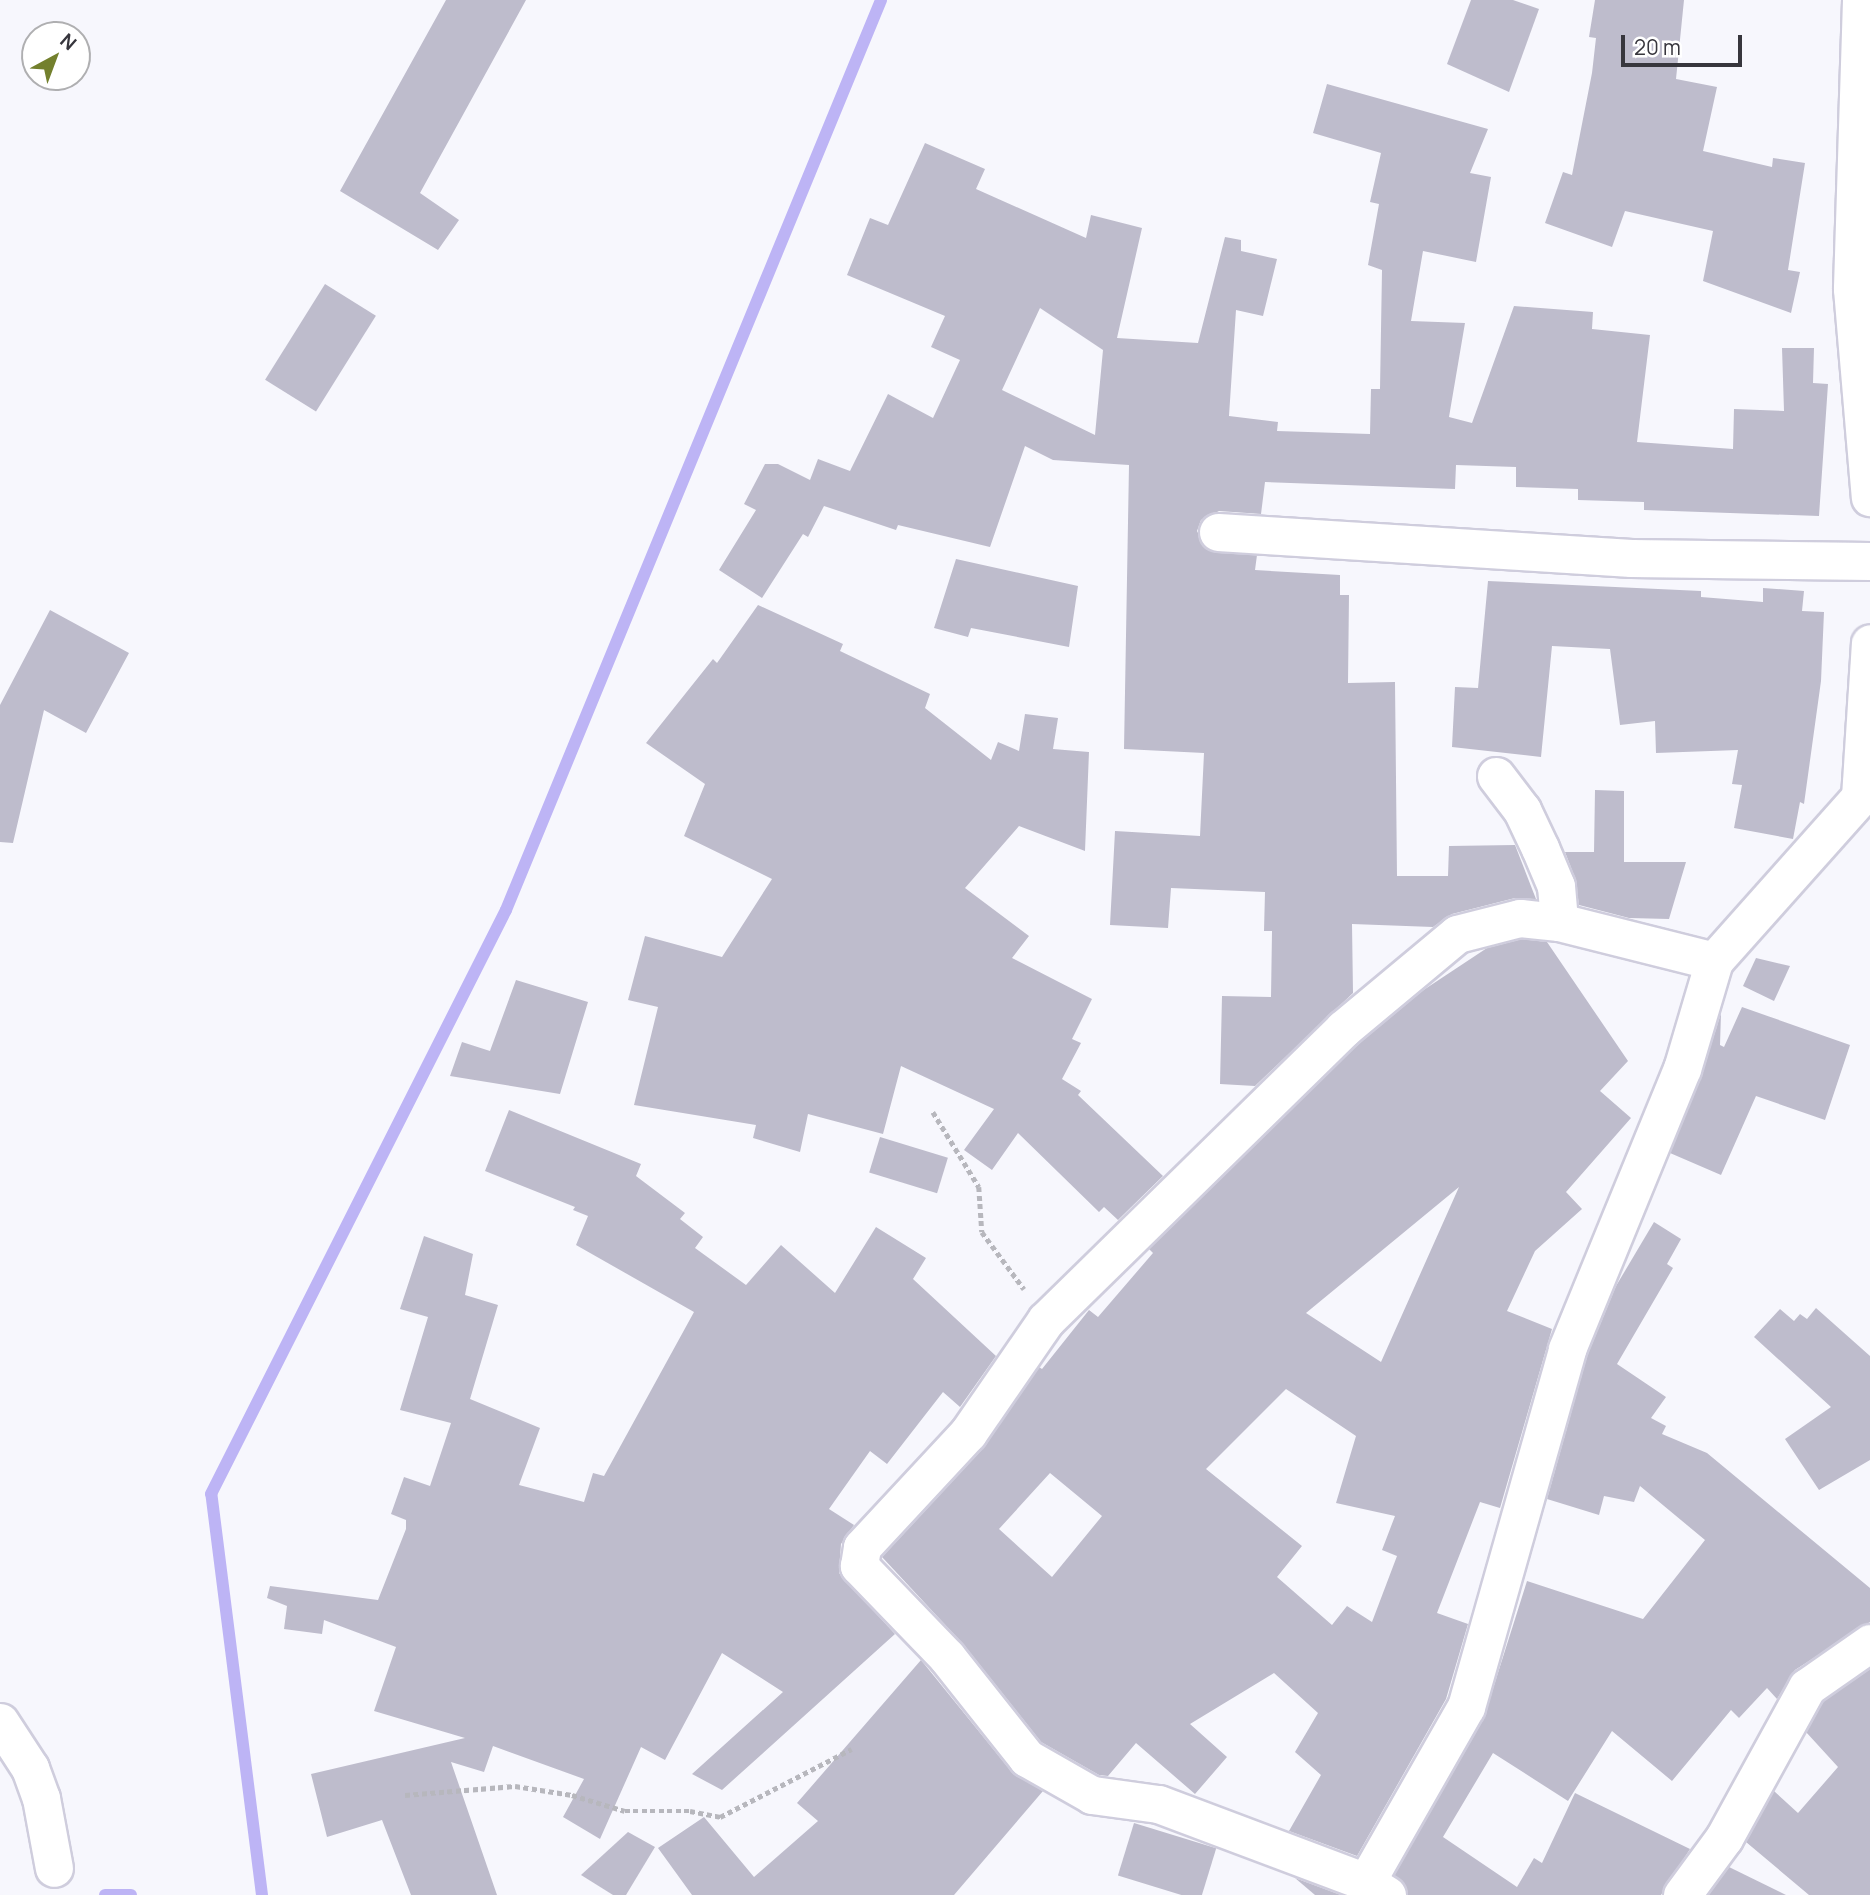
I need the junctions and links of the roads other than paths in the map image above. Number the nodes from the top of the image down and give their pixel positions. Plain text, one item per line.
1 (1861, 0) edge
2 (1870, 497) edge
3 (1218, 532) dead end
4 (1870, 561) edge
5 (1870, 643) edge
6 (1496, 776) dead end
7 (1559, 922) junction
8 (1714, 961) junction
9 (1870, 1643) edge
10 (0, 1722) edge
11 (54, 1868) dead end
12 (1377, 1889) edge
13 (1682, 1895) edge

1 - 2 street
3 - 4 street
5 - 8 street
6 - 7 street
7 - 8 street
7 - 12 street
8 - 12 street
9 - 13 street
10 - 11 street

